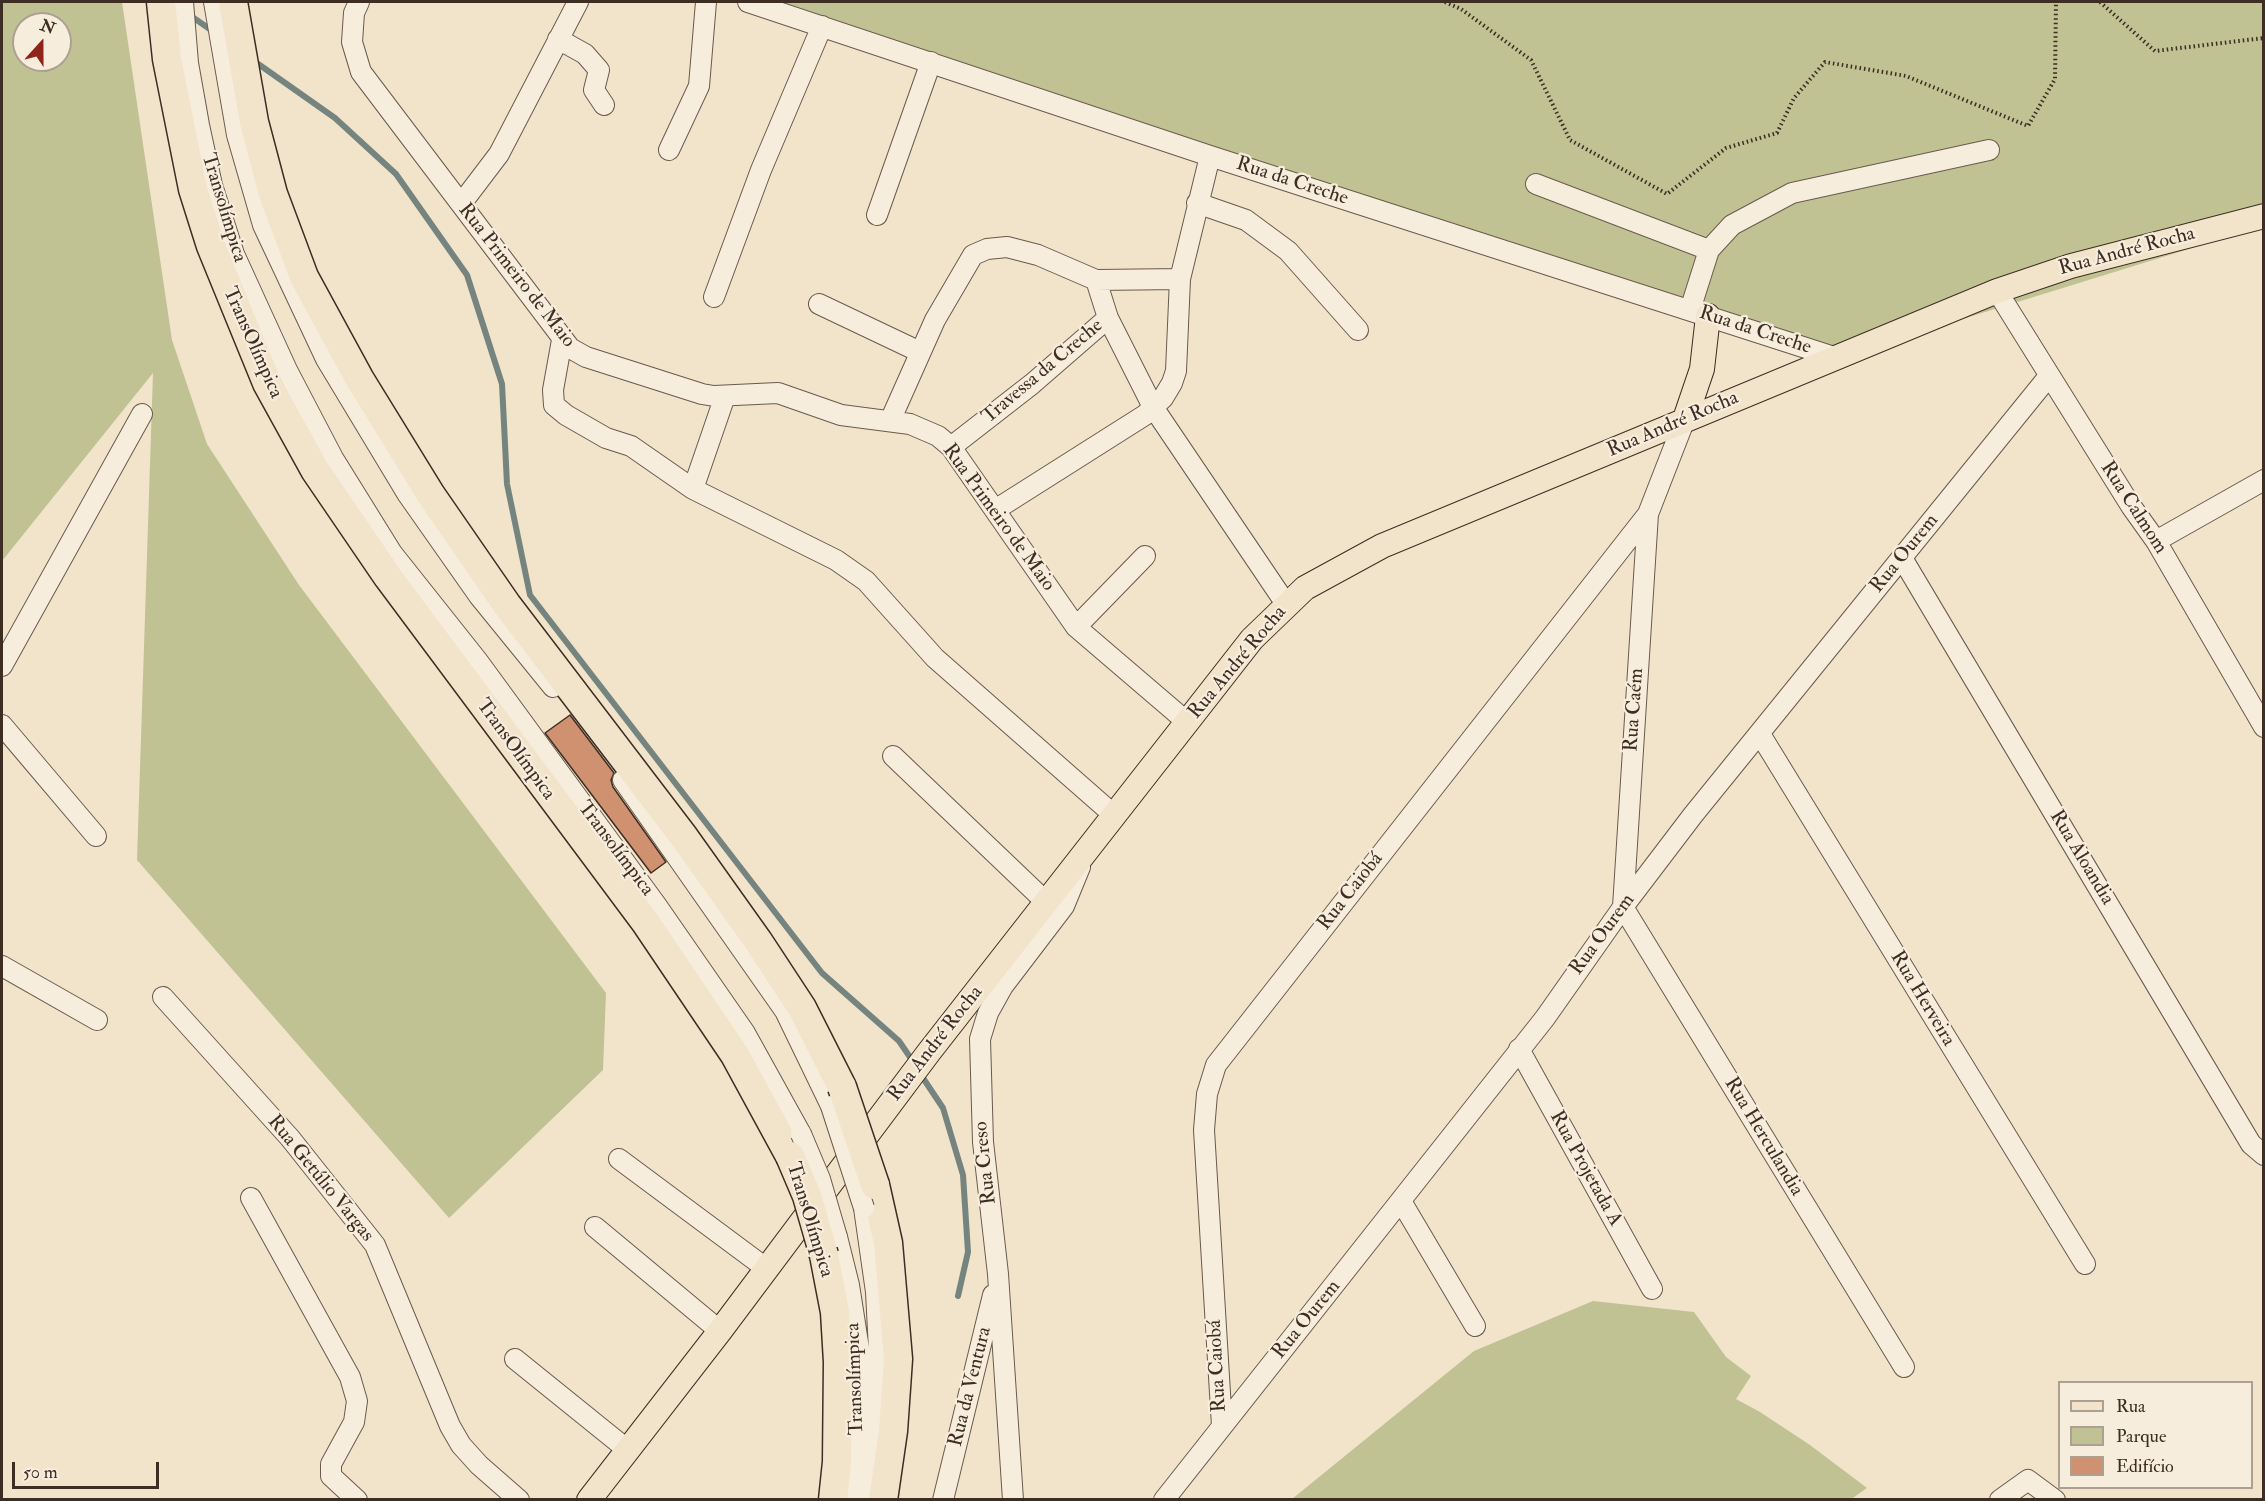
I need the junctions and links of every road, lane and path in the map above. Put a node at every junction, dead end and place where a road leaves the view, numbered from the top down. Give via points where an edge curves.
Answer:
1 (161, 2) edge
2 (183, 2) edge
3 (214, 2) edge
4 (233, 2) edge
5 (578, 2) edge
6 (706, 2) edge
7 (748, 2) edge
8 (1445, 2) edge
9 (2056, 2) edge
10 (2100, 2) edge
11 (356, 7) edge
12 (822, 26) junction
13 (2264, 38) edge
14 (558, 39) junction
15 (931, 62) junction
16 (603, 105) dead end
17 (669, 150) dead end
18 (1989, 150) dead end
19 (1210, 156) junction
20 (1536, 184) dead end
21 (1197, 203) junction
22 (461, 204) junction
23 (877, 215) dead end
24 (2264, 216) edge
25 (1709, 250) junction
26 (1180, 279) junction
27 (1096, 280) junction
28 (1997, 291) junction
29 (714, 297) dead end
30 (819, 304) dead end
31 (1699, 313) junction
32 (1108, 318) junction
33 (1358, 330) dead end
34 (562, 340) junction
35 (920, 352) junction
36 (1837, 358) junction
37 (2049, 376) junction
38 (725, 396) junction
39 (1153, 407) junction
40 (142, 414) dead end
41 (1685, 419) junction
42 (890, 421) junction
43 (951, 447) junction
44 (2264, 480) edge
45 (693, 489) junction
46 (995, 510) junction
47 (1648, 514) junction
48 (2156, 542) junction
49 (1145, 556) dead end
50 (1902, 558) junction
51 (1286, 604) junction
52 (1076, 627) junction
53 (3, 662) edge
54 (1187, 722) junction
55 (2, 725) edge
56 (2264, 727) edge
57 (1760, 734) junction
58 (893, 756) dead end
59 (1115, 816) junction
60 (96, 836) dead end
61 (1085, 855) junction
62 (1047, 903) junction
63 (1623, 907) junction
64 (2, 966) edge
65 (163, 997) dead end
66 (97, 1020) dead end
67 (1519, 1049) junction
68 (837, 1097) junction
69 (796, 1145) junction
70 (2264, 1155) edge
71 (619, 1159) dead end
72 (870, 1196) junction
73 (251, 1198) dead end
74 (1401, 1201) junction
75 (595, 1227) dead end
76 (831, 1246) junction
77 (2085, 1264) dead end
78 (767, 1269) junction
79 (998, 1274) junction
80 (1652, 1289) dead end
81 (1475, 1326) dead end
82 (720, 1331) junction
83 (515, 1359) dead end
84 (1904, 1367) dead end
85 (1221, 1426) junction
86 (629, 1451) junction
87 (357, 1500) edge
88 (519, 1500) edge
89 (589, 1500) edge
90 (833, 1500) edge
91 (852, 1500) edge
92 (867, 1500) edge
93 (883, 1500) edge
94 (944, 1500) edge
95 (1013, 1500) edge
96 (1164, 1500) edge
97 (2000, 1500) edge
98 (2055, 1500) edge

1 - 69 highway, TransOlímpica via 167,59 193,189 210,246 267,383 315,470 388,577 659,942
2 - 69 street, Transolímpica via 199,125 212,185 234,254 333,458 392,553 477,660 745,1033
3 - 68 street, Transolímpica via 237,135 263,225 327,359 408,495 472,586 588,731 685,865 785,1011
4 - 68 highway, TransOlímpica via 254,122 273,194 304,277 359,378 431,495 507,605 758,940 802,1008
5 - 14 street
6 - 17 street via 699,86
7 - 12 street, Rua da Creche
8 - 9 path via 1461,9 1532,60 1570,140 1667,194 1726,148 1777,134 1794,98 1825,62 1906,76 2028,126 2055,79
10 - 13 path via 2155,51
11 - 22 street, Rua Primeiro de Maio via 352,42 362,72
12 - 15 street, Rua da Creche
12 - 29 street via 761,170
14 - 16 street via 585,54 599,70 594,90
14 - 22 street via 499,154
15 - 19 street, Rua da Creche
15 - 23 street
18 - 25 street via 1792,193 1732,225
19 - 21 street
19 - 31 street, Rua da Creche
20 - 25 street
21 - 26 street
21 - 33 street via 1245,220 1280,245
22 - 34 street, Rua Primeiro de Maio
24 - 28 main road, Rua André Rocha via 2071,266
25 - 31 street
26 - 27 street
26 - 39 street via 1176,370
27 - 32 street, Travessa da Creche
27 - 35 street via 1038,255 1007,247 987,249 973,255 964,268
28 - 36 main road, Rua André Rocha
28 - 37 street, Rua Calmom
30 - 35 street
31 - 36 street, Rua da Creche
31 - 41 main road via 1702,369
32 - 39 street
32 - 43 street, Travessa da Creche
34 - 38 street, Rua Primeiro de Maio via 586,357 702,394
34 - 45 street via 552,390 554,405 606,438 631,446
35 - 42 street
36 - 41 main road, Rua André Rocha
37 - 48 street, Rua Calmom
37 - 50 street, Rua Ourem
38 - 42 street, Rua Primeiro de Maio via 778,393 841,415
38 - 45 street
39 - 46 street via 1102,444
39 - 51 street
40 - 53 street
41 - 47 street, Rua Caiobá
41 - 51 main road, Rua André Rocha via 1382,546 1341,566
42 - 43 street, Rua Primeiro de Maio via 923,428
43 - 46 street, Rua Primeiro de Maio
44 - 48 street
45 - 59 street via 836,560 866,581 935,658
46 - 52 street, Rua Primeiro de Maio
47 - 63 street, Rua Caém
47 - 85 street, Rua Caiobá via 1216,1065 1207,1094 1204,1130
48 - 56 street, Rua Calmom
49 - 52 street
50 - 57 street, Rua Ourem
50 - 70 street, Rua Aloandia via 2251,1144
51 - 54 main road, Rua André Rocha via 1252,639
52 - 54 street, Rua Primeiro de Maio
54 - 59 main road, Rua André Rocha
55 - 60 street
57 - 63 street, Rua Ourem
57 - 77 street, Rua Herveira
58 - 62 street
59 - 61 main road, Rua André Rocha
61 - 62 main road, Rua André Rocha
61 - 79 street, Rua Creso via 1064,906 1003,986 988,1012 980,1039 983,1142
62 - 78 main road, Rua André Rocha via 929,1052
63 - 67 street, Rua Ourem
63 - 84 street, Rua Herculandia
64 - 66 street
65 - 88 street, Rua Getúlio Vargas via 290,1138 375,1245 456,1436 479,1465
67 - 74 street, Rua Ourem
67 - 80 street, Rua Projetada A
68 - 72 highway, TransOlímpica, bridge
69 - 76 highway, TransOlímpica, bridge via 807,1196
71 - 78 street
72 - 92 street, Transolímpica via 879,1350
72 - 93 highway, TransOlímpica via 888,1243 898,1359
73 - 87 street via 350,1377 357,1401 354,1422 331,1464 331,1476
74 - 81 street
74 - 85 street, Rua Ourem
75 - 82 street
76 - 90 highway, TransOlímpica via 838,1362
76 - 91 street, Transolímpica via 849,1285 859,1349 858,1456
78 - 82 main road, Rua André Rocha
79 - 94 street, Rua da Ventura
79 - 95 street, Rua Creso
82 - 86 main road, Rua André Rocha
83 - 86 street
85 - 96 street, Rua Ourem
86 - 89 main road, Rua André Rocha
97 - 98 street via 2021,1475

